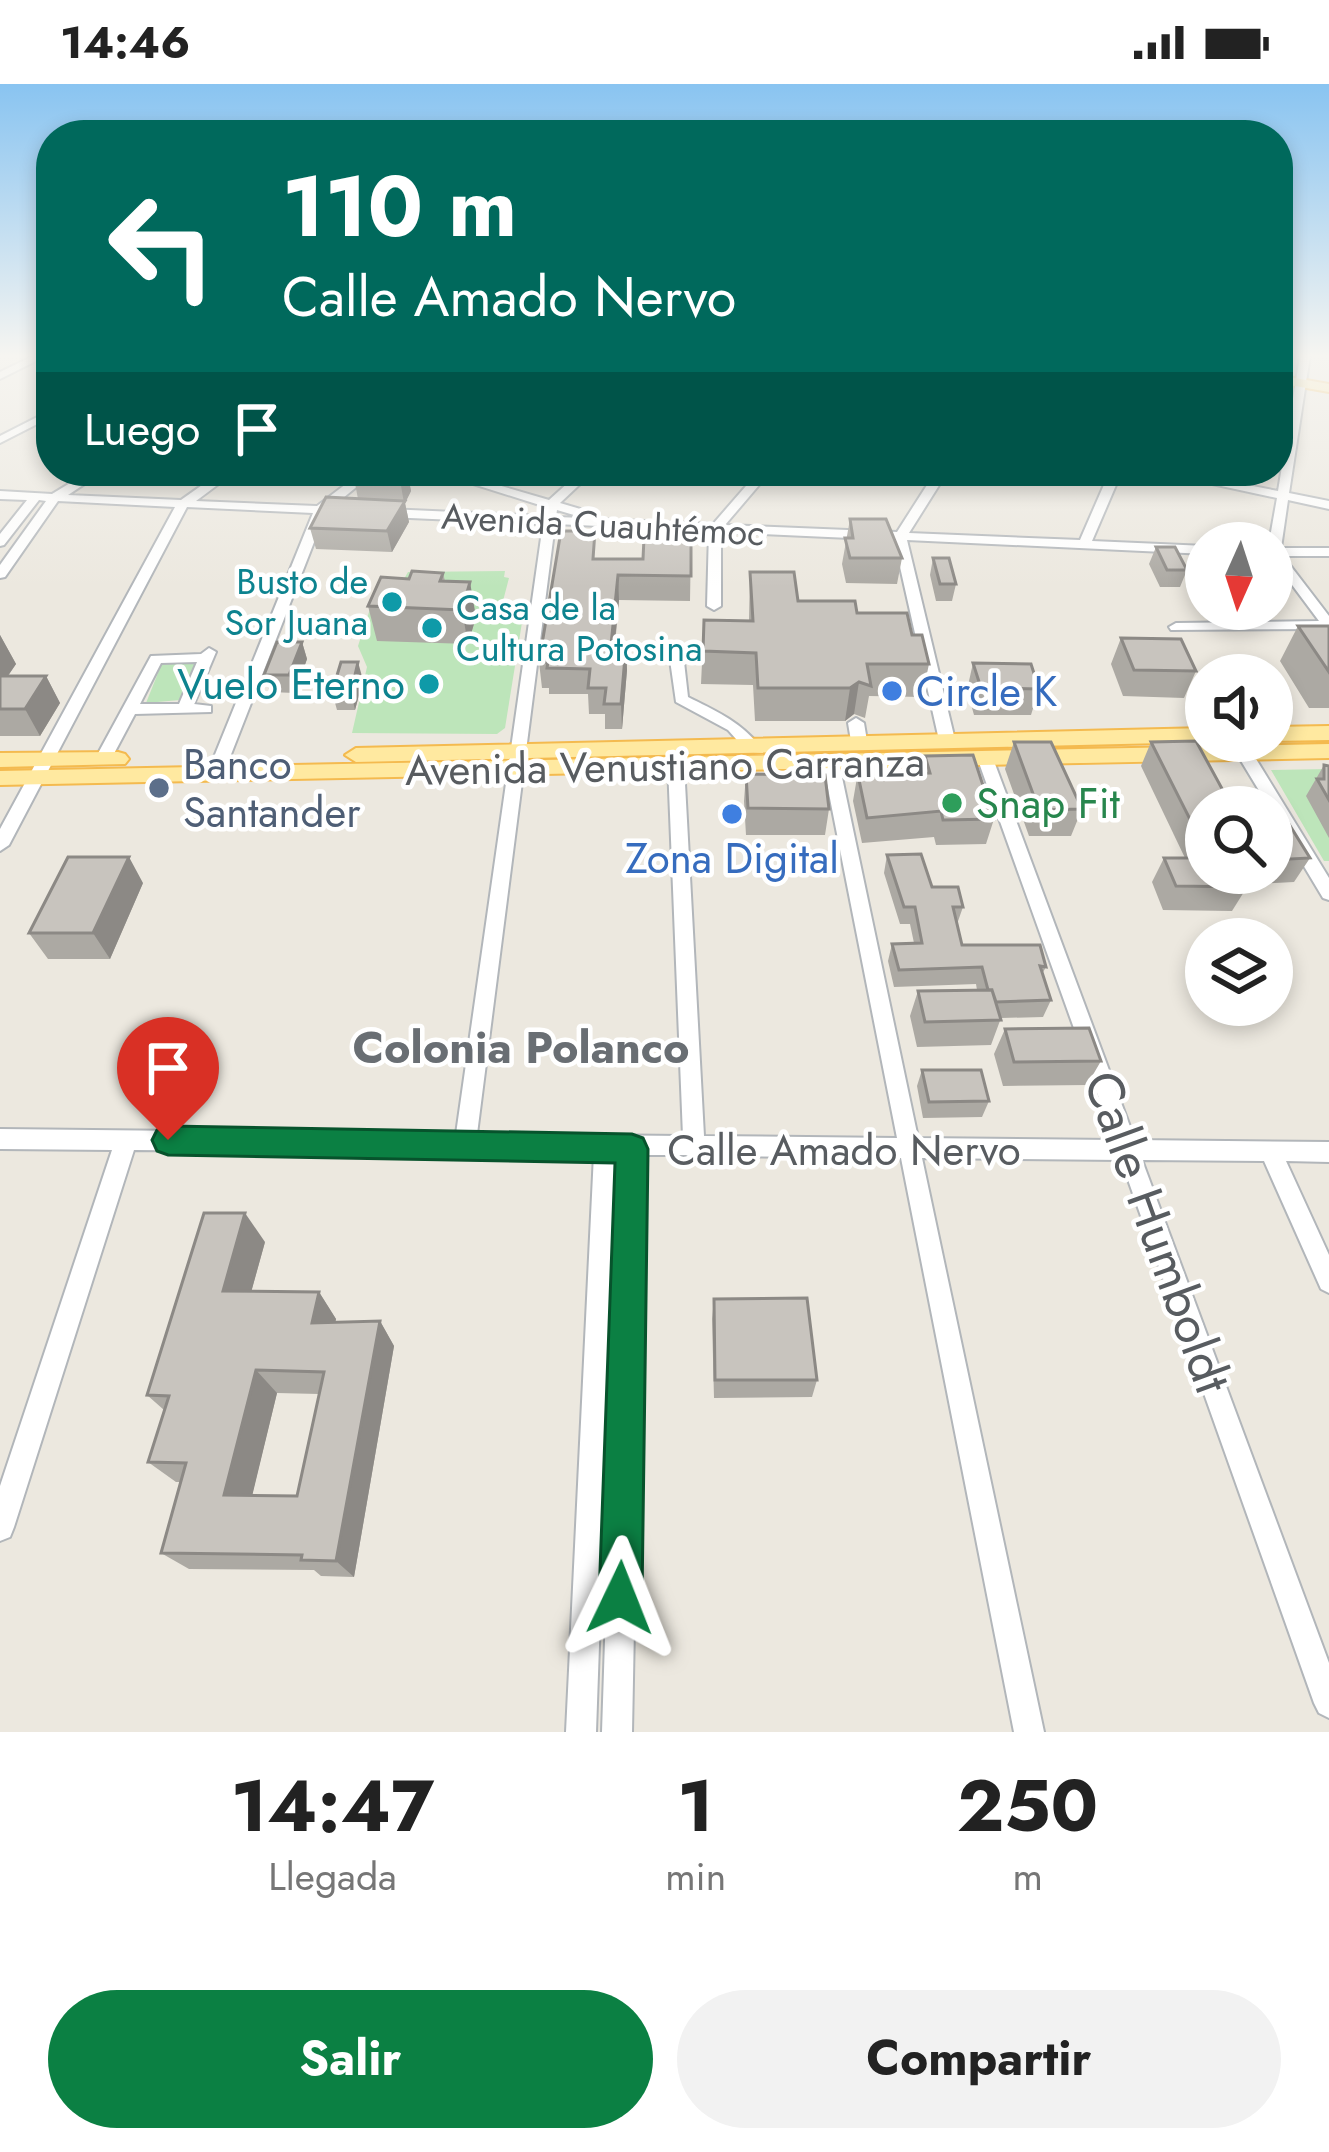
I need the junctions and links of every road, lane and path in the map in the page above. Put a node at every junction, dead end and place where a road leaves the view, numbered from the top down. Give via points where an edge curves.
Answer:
1 (52, 486) edge
2 (74, 486) edge
3 (209, 486) edge
4 (351, 486) edge
5 (479, 486) edge
6 (574, 486) edge
7 (752, 486) edge
8 (932, 486) edge
9 (1110, 486) edge
10 (1235, 486) edge
11 (1287, 486) edge
12 (0, 495) edge
13 (1286, 496) junction
14 (33, 497) junction
15 (54, 498) junction
16 (182, 505) junction
17 (1329, 505) edge
18 (320, 510) junction
19 (551, 512) junction
20 (1280, 522) edge
21 (715, 529) junction
22 (900, 537) junction
23 (0, 542) edge
24 (1084, 545) junction
25 (1185, 549) edge
26 (1293, 552) edge
27 (1329, 552) edge
28 (0, 574) edge
29 (1293, 578) edge
30 (714, 606) dead end
31 (1329, 625) edge
32 (1176, 627) dead end
33 (676, 653) dead end
34 (133, 709) junction
35 (184, 709) junction
36 (206, 709) dead end
37 (1329, 733) edge
38 (1293, 734) edge
39 (1185, 735) edge
40 (947, 740) junction
41 (750, 744) junction
42 (1185, 750) edge
43 (1293, 750) edge
44 (1329, 752) edge
45 (223, 757) junction
46 (104, 759) junction
47 (0, 760) edge
48 (519, 760) junction
49 (986, 760) junction
50 (1250, 762) edge
51 (831, 763) junction
52 (676, 765) junction
53 (39, 768) junction
54 (0, 778) edge
55 (0, 845) edge
56 (1329, 893) edge
57 (0, 1139) edge
58 (126, 1140) junction
59 (466, 1145) junction
60 (912, 1148) junction
61 (618, 1149) junction
62 (694, 1149) junction
63 (1329, 1152) edge
64 (1130, 1153) junction
65 (1271, 1153) junction
66 (1329, 1281) edge
67 (9, 1473) edge
68 (0, 1527) edge
69 (1329, 1703) edge
70 (580, 1732) edge
71 (617, 1732) edge
72 (1029, 1732) edge

1 - 14 street
2 - 15 street
3 - 16 street
4 - 18 street
5 - 19 street
6 - 19 street
7 - 21 street
8 - 22 street
9 - 24 street
10 - 13 street
11 - 13 street
12 - 14 street, Avenida Cuauhtémoc
13 - 17 street
13 - 20 street
14 - 15 street, Avenida Cuauhtémoc
14 - 23 street
15 - 16 street, Avenida Cuauhtémoc
15 - 28 street
16 - 18 street, Avenida Cuauhtémoc
16 - 53 street
18 - 19 street, Avenida Cuauhtémoc
18 - 45 street
19 - 21 street, Avenida Cuauhtémoc
19 - 48 street
21 - 22 street, Avenida Cuauhtémoc
21 - 30 street
22 - 24 street, Avenida Cuauhtémoc
22 - 40 street
24 - 25 street, Avenida Cuauhtémoc
26 - 27 street
29 - 31 street
31 - 32 street
33 - 41 street via 681,700
34 - 35 street
34 - 35 street via 156,659 209,652
34 - 46 street
35 - 36 street
37 - 38 main road
39 - 40 main road, Avenida Venustiano Carranza
40 - 41 main road, Avenida Venustiano Carranza via 858,732
41 - 48 main road, Avenida Venustiano Carranza
42 - 49 main road, Avenida Venustiano Carranza
43 - 44 main road, Avenida Venustiano Carranza
45 - 46 main road, Avenida Venustiano Carranza
45 - 48 main road, Avenida Venustiano Carranza
46 - 53 main road, Avenida Venustiano Carranza
47 - 53 main road, Avenida Venustiano Carranza
48 - 52 main road, Avenida Venustiano Carranza
48 - 53 main road, Avenida Venustiano Carranza
48 - 59 street
49 - 51 main road, Avenida Venustiano Carranza
49 - 64 street, Calle Humboldt
50 - 56 street
51 - 52 main road, Avenida Venustiano Carranza
51 - 60 street
52 - 62 street
53 - 54 main road, Avenida Venustiano Carranza
53 - 55 street
57 - 58 street, Calle Amado Nervo
58 - 59 street, Calle Amado Nervo
58 - 67 street
59 - 61 street, Calle Amado Nervo
60 - 62 street, Calle Amado Nervo
60 - 64 street, Calle Amado Nervo
60 - 72 street
61 - 62 street, Calle Amado Nervo
61 - 70 street
61 - 71 street
63 - 65 street, Calle Amado Nervo
64 - 65 street, Calle Amado Nervo
64 - 69 street, Calle Humboldt
65 - 66 street
67 - 68 street

